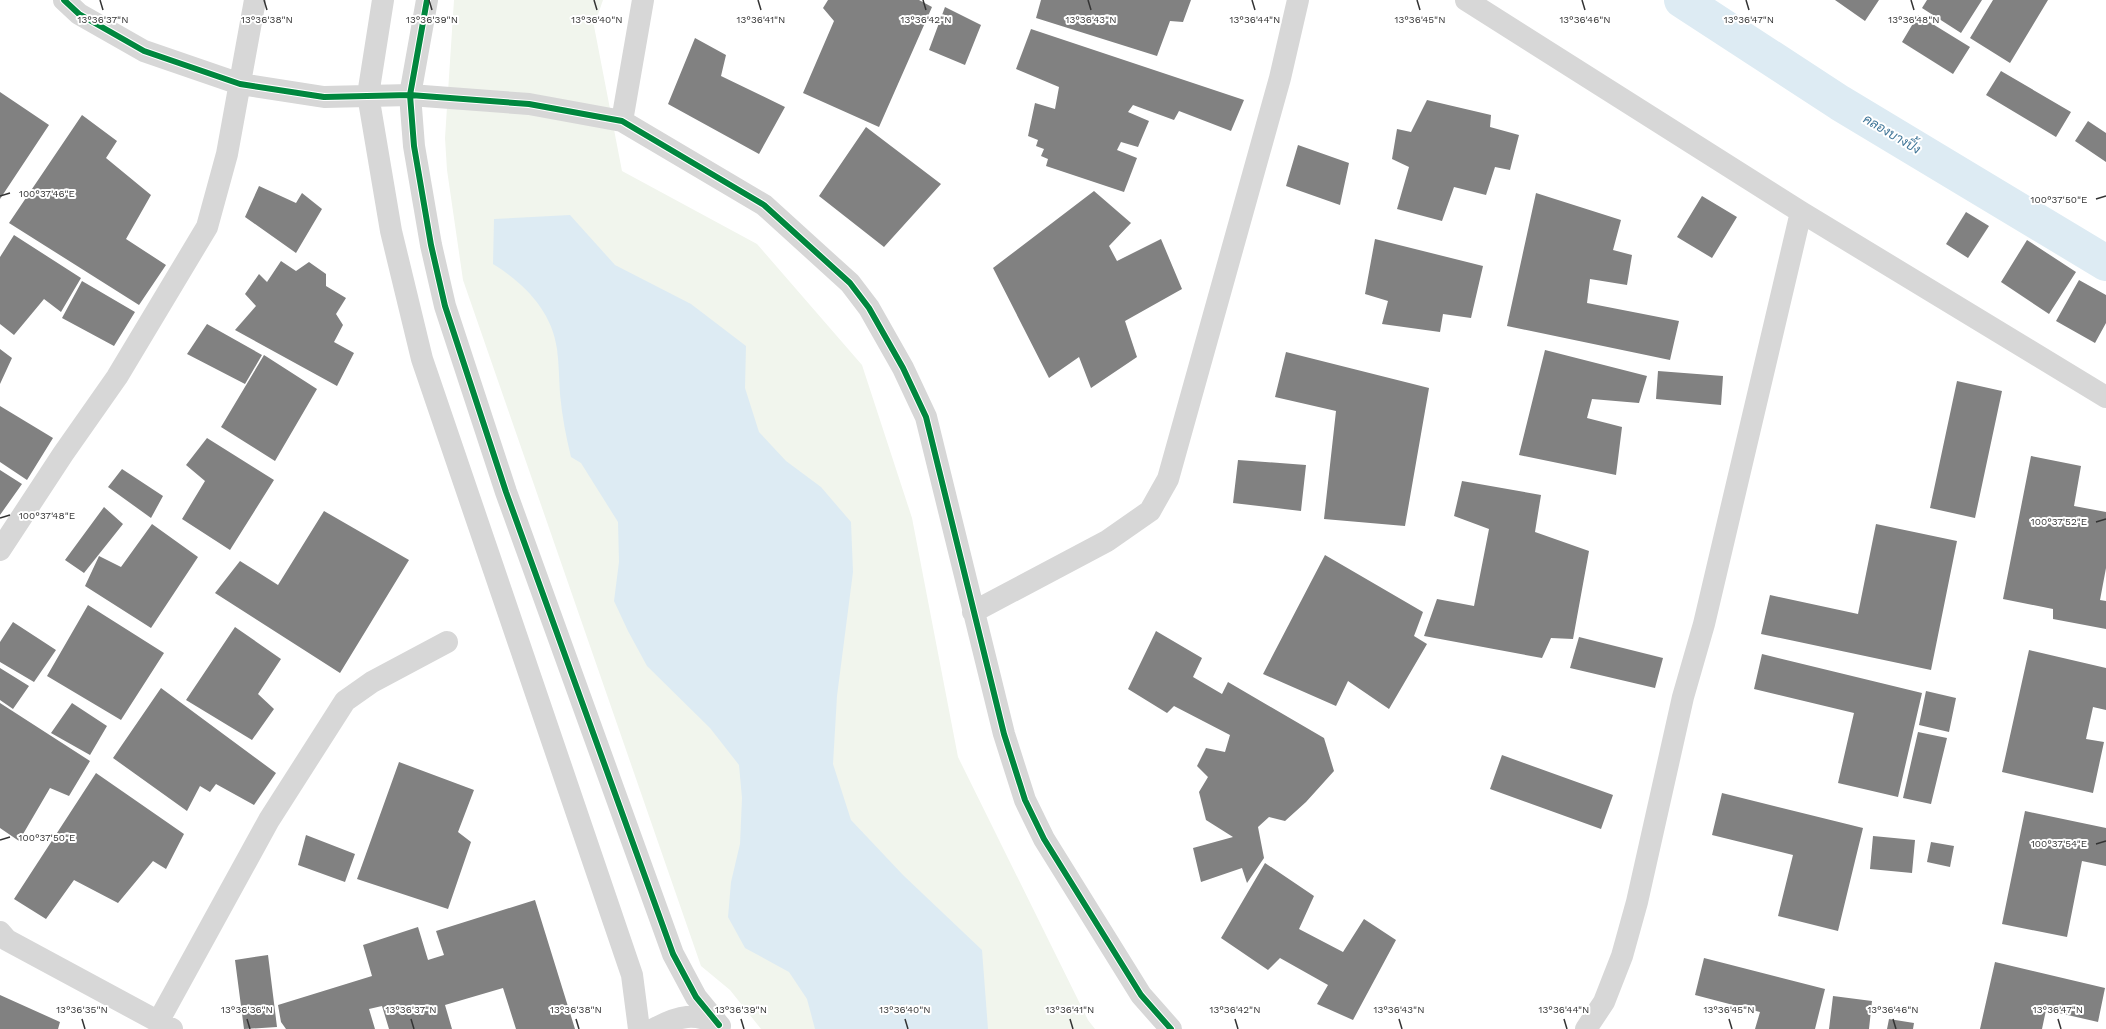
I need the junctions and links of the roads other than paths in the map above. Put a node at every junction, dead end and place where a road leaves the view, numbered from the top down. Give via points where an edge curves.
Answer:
1 (64, 0) edge
2 (255, 0) edge
3 (383, 0) edge
4 (427, 0) edge
5 (642, 0) edge
6 (1298, 0) edge
7 (1466, 0) edge
8 (240, 84) junction
9 (368, 95) junction
10 (410, 95) junction
11 (622, 121) junction
12 (1801, 212) junction
13 (2106, 397) edge
14 (0, 550) edge
15 (973, 612) junction
16 (447, 642) dead end
17 (0, 932) edge
18 (165, 1027) edge
19 (723, 1027) edge
20 (639, 1029) edge
21 (654, 1029) edge
22 (1171, 1029) edge
23 (1586, 1029) edge

1 - 8 street via 79,14 144,51
2 - 8 street
3 - 9 street
4 - 10 street
5 - 11 street
6 - 15 street via 1280,78 1168,479 1150,511 1106,541
7 - 12 street
8 - 9 street via 324,97
8 - 14 street via 227,154 207,227 117,377
9 - 10 street
9 - 20 street via 391,231 422,359 632,975
10 - 11 street via 529,104
10 - 19 street via 414,146 445,306 504,485 673,954 696,997
11 - 15 street via 764,205 850,283 869,308 903,368 926,417
12 - 13 street
12 - 23 street via 1637,902 1622,956 1606,995
15 - 22 street via 1004,734 1024,800 1044,839 1141,995
16 - 18 street via 372,682 345,701 269,820
17 - 18 street via 7,940
19 - 21 street via 710,1020 691,1016 671,1020

